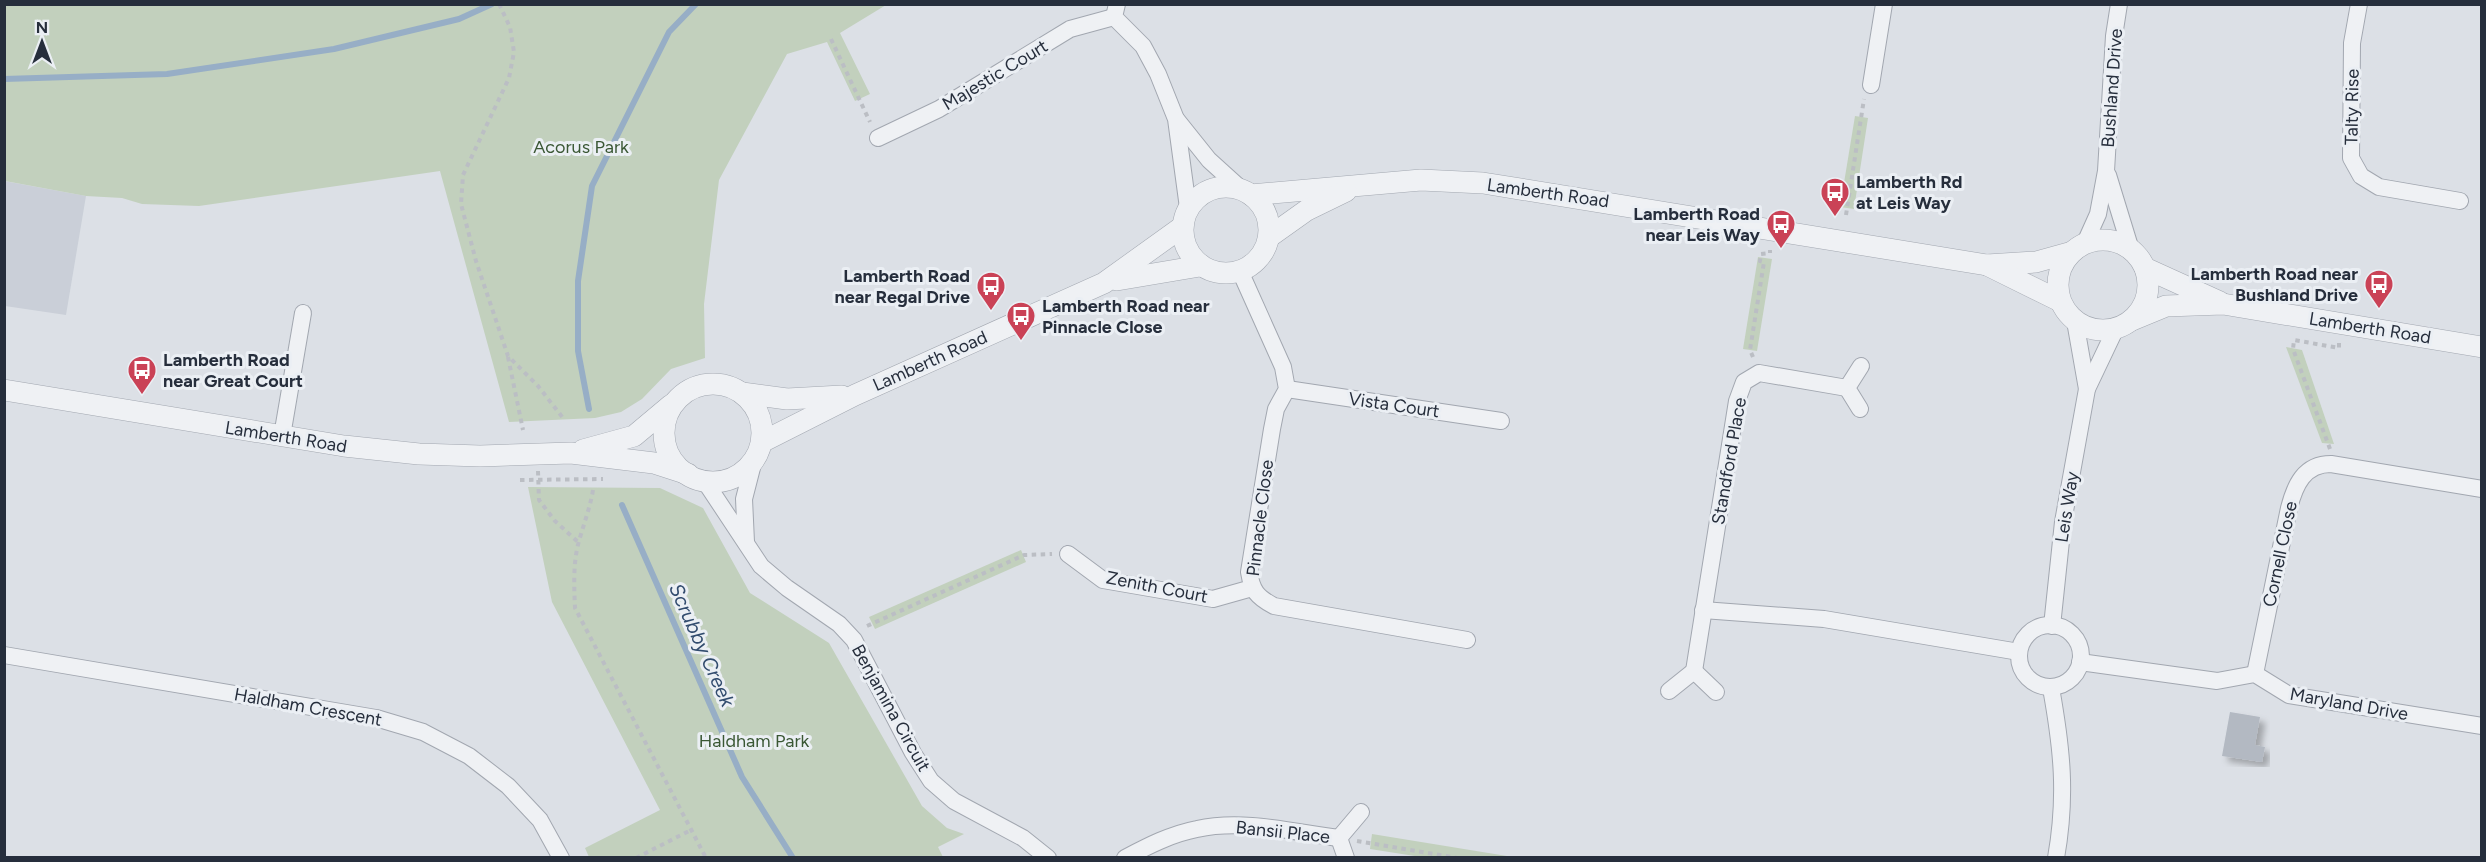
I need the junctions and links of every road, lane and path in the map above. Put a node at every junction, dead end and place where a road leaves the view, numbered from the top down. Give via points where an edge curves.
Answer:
1 (499, 4) edge
2 (1884, 4) edge
3 (2119, 4) edge
4 (2359, 4) edge
5 (1116, 11) edge
6 (831, 39) dead end
7 (1871, 85) joint
8 (1176, 119) junction
9 (878, 138) joint
10 (2106, 171) junction
11 (1357, 185) junction
12 (1246, 192) junction
13 (2460, 201) dead end
14 (1846, 215) dead end
15 (1185, 218) junction
16 (1774, 228) junction
17 (1269, 237) junction
18 (2078, 248) junction
19 (2131, 250) junction
20 (1987, 265) junction
21 (1200, 266) junction
22 (2145, 268) junction
23 (1240, 272) junction
24 (1104, 283) junction
25 (2060, 301) junction
26 (2223, 304) junction
27 (303, 312) dead end
28 (2075, 321) junction
29 (2124, 324) junction
30 (2342, 324) junction
31 (2481, 347) edge
32 (508, 357) junction
33 (1861, 366) dead end
34 (1759, 373) junction
35 (1847, 387) junction
36 (1287, 389) junction
37 (2086, 389) junction
38 (4, 390) edge
39 (742, 393) junction
40 (855, 395) junction
41 (677, 400) junction
42 (1860, 409) dead end
43 (564, 418) dead end
44 (1501, 420) dead end
45 (523, 430) dead end
46 (282, 436) junction
47 (758, 451) junction
48 (571, 453) junction
49 (537, 454) junction
50 (2338, 465) junction
51 (696, 477) junction
52 (614, 478) dead end
53 (520, 480) dead end
54 (538, 480) junction
55 (2481, 489) edge
56 (593, 490) dead end
57 (578, 542) junction
58 (746, 543) junction
59 (1068, 554) joint
60 (1252, 588) junction
61 (1703, 610) junction
62 (2052, 626) junction
63 (870, 632) dead end
64 (1467, 640) dead end
65 (2019, 652) junction
66 (4, 655) edge
67 (2080, 662) junction
68 (1694, 671) junction
69 (2255, 674) junction
70 (2051, 688) junction
71 (1669, 692) dead end
72 (1716, 692) dead end
73 (2481, 726) edge
74 (1360, 812) dead end
75 (691, 830) junction
76 (1339, 838) junction
77 (561, 858) edge
78 (636, 858) edge
79 (706, 858) edge
80 (1048, 858) edge
81 (1125, 858) edge
82 (1346, 858) edge
83 (1457, 858) edge
84 (2056, 858) edge

1 - 32 path via 510,27 514,52 509,78 463,175 461,204
2 - 7 street
3 - 10 street, Bushland Drive
4 - 13 street, Talty Rise via 2352,44 2351,158 2361,176 2379,187
5 - 8 street via 1143,46
5 - 9 street, Majestic Court via 1070,29 939,109
6 - 9 path
7 - 14 path via 1862,103
8 - 12 street via 1209,160
8 - 15 street
10 - 18 street, Bushland Drive via 2098,214
10 - 19 street, Bushland Drive
11 - 12 street, Lamberth Road
11 - 16 street, Lamberth Road via 1421,180 1483,183
11 - 17 street, Lamberth Road via 1307,210
12 - 15 street, Lamberth Road via 1226,187 1211,190 1198,197
12 - 17 street via 1266,213
15 - 21 street via 1184,241
15 - 24 street, Lamberth Road
16 - 20 street, Lamberth Road
16 - 34 path via 1770,253 1761,254 1760,261 1764,262 1750,350
17 - 23 street, Lamberth Road via 1259,258
18 - 19 street, Lamberth Road via 2109,240
18 - 20 street, Lamberth Road via 2036,262
18 - 25 street via 2063,263 2058,275
19 - 22 street, Lamberth Road
20 - 25 street, Lamberth Road
21 - 23 street, Lamberth Road via 1226,274
21 - 24 street, Lamberth Road
22 - 26 street, Lamberth Road
22 - 29 street via 2147,296 2142,309
23 - 36 street via 1282,367
24 - 40 street, Lamberth Road
25 - 28 street, Lamberth Road
26 - 29 street, Lamberth Road via 2166,306
26 - 30 street, Lamberth Road
27 - 46 street
28 - 29 street, Lamberth Road via 2102,330
28 - 37 street, Leis Way
29 - 37 street, Leis Way
30 - 31 street, Lamberth Road
30 - 50 path via 2339,348 2294,340 2293,349 2331,450 2341,452
32 - 43 path
32 - 45 path
33 - 35 street
34 - 35 street
34 - 61 street, Standford Place via 1744,382 1737,401
35 - 42 street
36 - 44 street, Vista Court
36 - 60 street, Pinnacle Close via 1276,409 1272,429 1250,572
37 - 62 street, Leis Way via 2063,522
38 - 46 street, Lamberth Road
39 - 40 street, Lamberth Road via 787,399
39 - 41 street, Lamberth Road via 716,384 701,385
39 - 47 street via 759,415 762,428
40 - 47 street, Lamberth Road
41 - 48 street, Lamberth Road via 634,436
41 - 51 street via 665,425 665,440 677,465
46 - 49 street, Lamberth Road via 419,454
47 - 51 street, Lamberth Road via 744,470 732,478 718,481
47 - 58 street via 744,499
48 - 49 street, Lamberth Road
48 - 51 street, Lamberth Road via 654,463
49 - 54 path
50 - 55 street, Cornell Close
50 - 69 street, Cornell Close via 2310,469 2295,488
51 - 58 street, Benjamina Circuit
52 - 54 path
53 - 54 path
54 - 57 path via 539,500
56 - 57 path
57 - 75 path via 573,577 575,608
58 - 80 street, Benjamina Circuit via 761,566 839,624 854,640 931,781 954,801 1023,838
59 - 60 street, Zenith Court via 1103,580 1214,599
59 - 63 path via 1024,555 866,625
60 - 64 street, Pinnacle Close via 1259,598 1274,606
61 - 65 street via 1824,619
61 - 68 street, Standford Place
62 - 65 street via 2030,632
62 - 67 street via 2065,629 2074,638 2080,649
65 - 70 street via 2026,677
66 - 77 street, Haldham Crescent via 376,718 423,732 469,756 508,786 540,820
67 - 69 street via 2217,681
67 - 70 street via 2070,680
68 - 71 street
68 - 72 street
69 - 73 street, Maryland Drive via 2289,695
70 - 84 street via 2061,742 2064,789
74 - 76 street, Bansii Place
75 - 78 path
75 - 79 path
76 - 81 street, Bansii Place via 1243,825 1199,828 1163,838
76 - 82 street, Bansii Place
76 - 83 path

